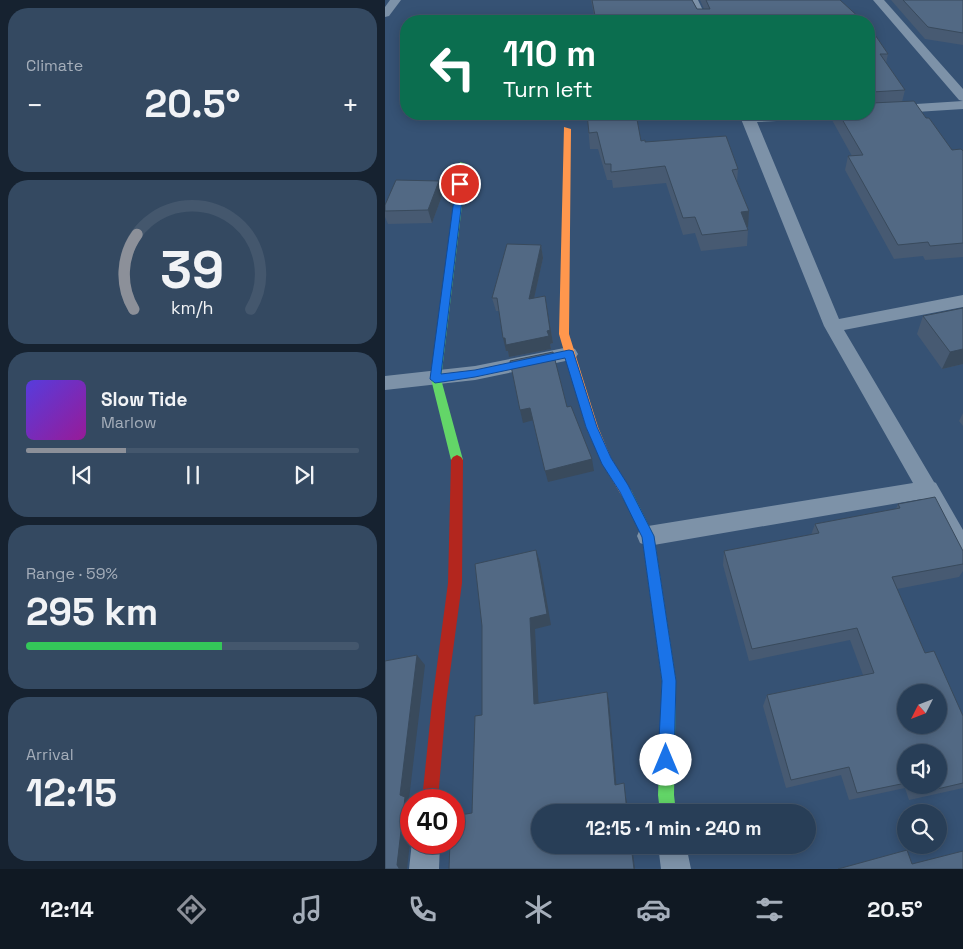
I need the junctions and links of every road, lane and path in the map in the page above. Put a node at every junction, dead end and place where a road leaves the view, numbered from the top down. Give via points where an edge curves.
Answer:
1 (396, 0) edge
2 (693, 0) edge
3 (878, 0) edge
4 (385, 14) edge
5 (700, 15) edge
6 (963, 97) edge
7 (963, 105) edge
8 (875, 111) edge
9 (748, 120) edge
10 (567, 129) dead end
11 (463, 164) dead end
12 (963, 301) edge
13 (833, 326) junction
14 (569, 354) junction
15 (435, 379) junction
16 (385, 383) edge
17 (929, 489) junction
18 (648, 536) junction
19 (963, 551) edge
20 (431, 789) edge
21 (667, 804) edge
22 (425, 854) edge
23 (674, 854) edge
24 (424, 869) edge
25 (676, 869) edge

1 - 4 street
2 - 5 street
3 - 6 street
7 - 8 street
9 - 13 street
10 - 14 street via 565,334
11 - 15 street
12 - 13 street
13 - 17 street
14 - 15 street
14 - 18 street via 592,427
15 - 16 street
15 - 20 street via 459,465 455,583
17 - 18 street
17 - 19 street
18 - 21 street via 669,681
22 - 24 street
23 - 25 street

